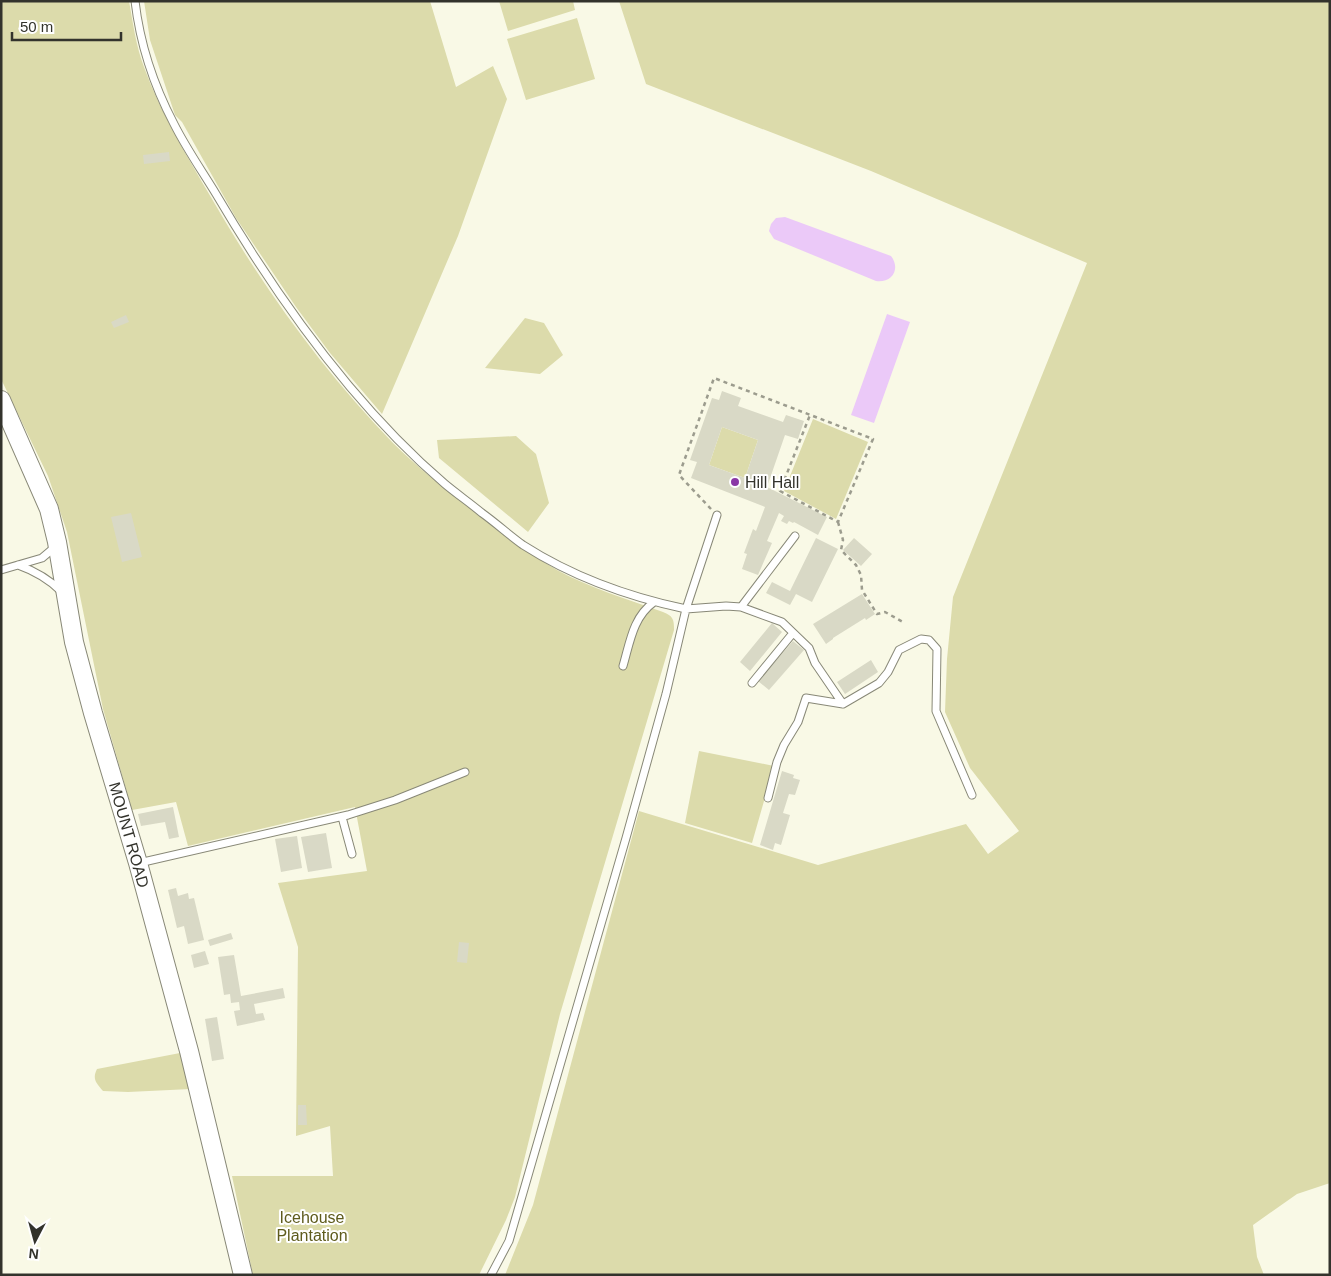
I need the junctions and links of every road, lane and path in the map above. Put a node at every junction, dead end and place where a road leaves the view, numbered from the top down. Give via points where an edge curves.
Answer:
1 (135, 1) edge
2 (1, 400) edge
3 (810, 415) junction
4 (717, 515) joint
5 (838, 522) junction
6 (795, 536) dead end
7 (57, 542) junction
8 (17, 565) junction
9 (1, 570) edge
10 (65, 596) junction
11 (654, 602) junction
12 (741, 607) junction
13 (686, 610) junction
14 (903, 622) dead end
15 (793, 633) junction
16 (623, 666) dead end
17 (752, 683) dead end
18 (843, 704) junction
19 (465, 772) dead end
20 (972, 795) dead end
21 (768, 798) dead end
22 (342, 817) junction
23 (352, 854) dead end
24 (138, 863) junction
25 (243, 1275) edge
26 (491, 1275) edge

1 - 11 lane via 151,72 174,124 238,232 342,377 398,439 445,483 522,544 599,584
2 - 7 street, MOUNT ROAD via 49,509
3 - 4 path via 714,378 679,475
3 - 5 path via 780,492
3 - 5 path via 873,439
4 - 13 lane
5 - 14 path via 843,540 841,550 856,565 861,575 862,590 877,614 885,612
6 - 12 lane
7 - 8 lane via 42,558
7 - 10 street, MOUNT ROAD
8 - 9 lane
8 - 10 lane via 49,580
10 - 24 street, MOUNT ROAD via 93,713
11 - 13 lane
11 - 16 lane via 638,618
12 - 13 lane
12 - 15 lane via 782,622
13 - 26 lane via 626,838 516,1214 508,1241
15 - 17 lane
15 - 18 lane via 809,648 815,663
18 - 20 lane via 879,683 899,650 921,640 929,640 937,649 936,710
18 - 21 lane via 806,698 798,722 777,762
19 - 22 lane
22 - 23 lane
22 - 24 lane
24 - 25 street, MOUNT ROAD via 189,1051

